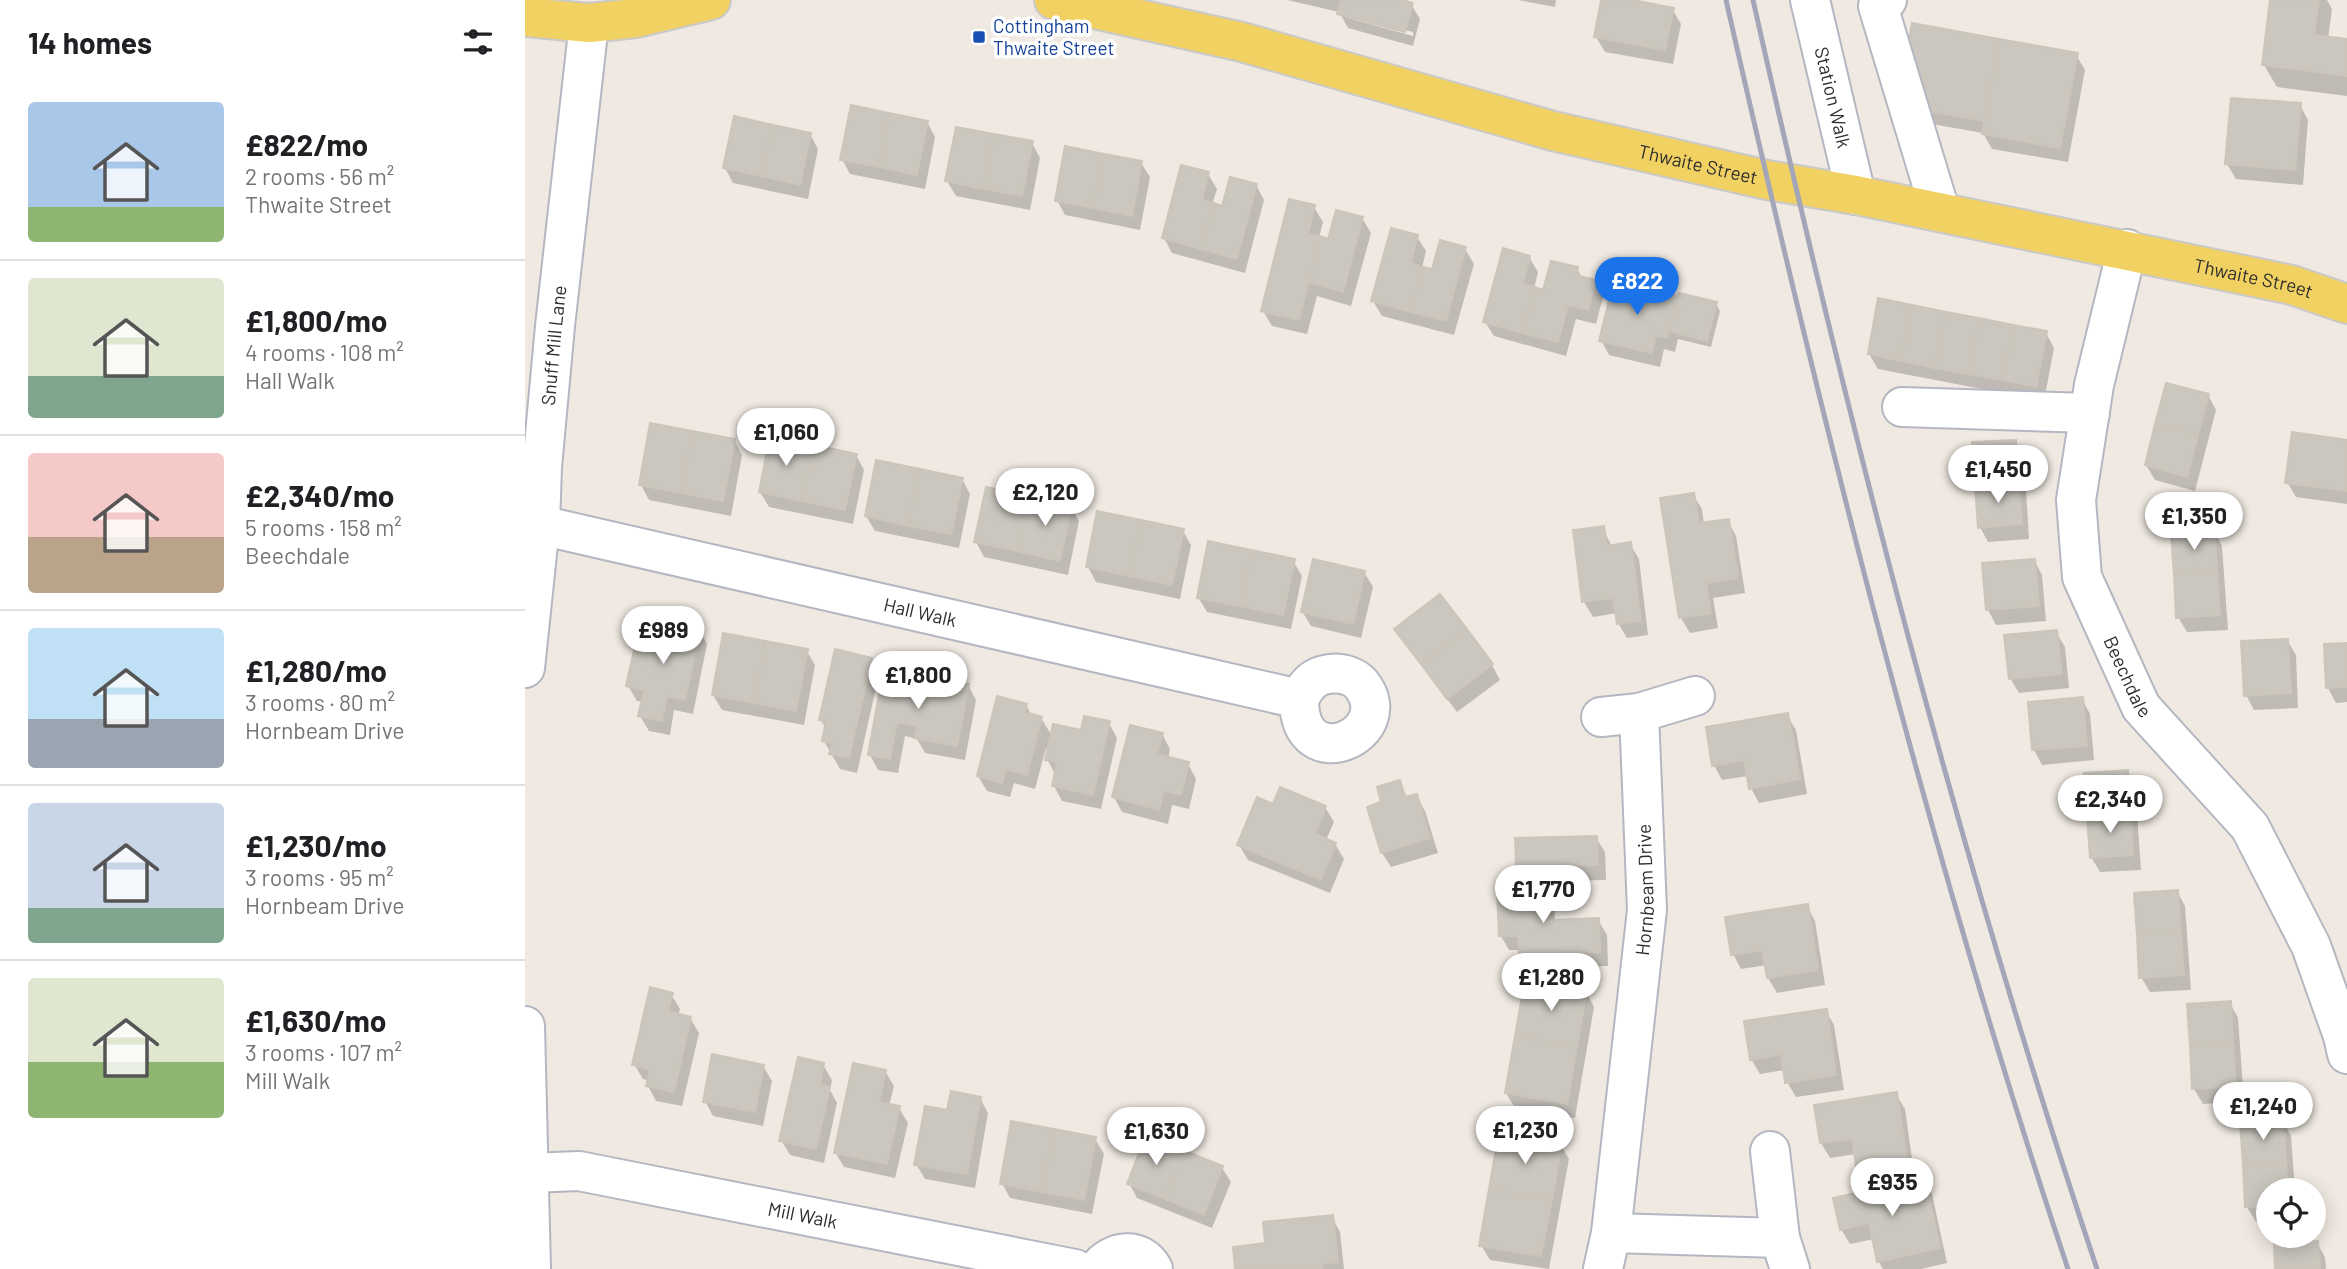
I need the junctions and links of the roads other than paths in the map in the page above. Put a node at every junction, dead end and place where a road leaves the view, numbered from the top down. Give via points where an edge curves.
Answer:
1 (711, 0) edge
2 (1054, 0) edge
3 (1810, 0) edge
4 (1887, 0) edge
5 (525, 18) edge
6 (589, 23) junction
7 (1856, 195) junction
8 (1940, 211) junction
9 (2127, 249) junction
10 (2347, 304) edge
11 (1902, 407) dead end
12 (2089, 413) junction
13 (540, 525) junction
14 (525, 668) edge
15 (1695, 696) dead end
16 (1299, 699) dead end
17 (1639, 713) junction
18 (1601, 717) dead end
19 (525, 1026) edge
20 (2347, 1054) edge
21 (1770, 1151) dead end
22 (529, 1173) junction
23 (1607, 1251) edge
24 (1785, 1254) edge
25 (531, 1269) edge
26 (1075, 1269) edge
27 (1098, 1269) edge
28 (1153, 1269) edge

1 - 6 main road via 636,18
2 - 7 main road, Thwaite Street via 1242,42 1553,131 1767,180
3 - 7 street, Station Walk
4 - 8 street via 1878,6
5 - 6 main road
6 - 13 street, Snuff Mill Lane via 555,326
7 - 8 main road, Thwaite Street
8 - 9 main road, Thwaite Street
9 - 10 main road, Thwaite Street via 2292,285
9 - 12 street, Beechdale
11 - 12 street
12 - 20 street, Beechdale via 2076,500 2082,577 2141,707 2250,827 2311,946
13 - 14 street, Snuff Mill Lane
13 - 16 street, Hall Walk
15 - 17 street
17 - 18 street
17 - 23 street, Hornbeam Drive via 1647,911
19 - 22 street
21 - 24 street, Hornbeam Drive
22 - 25 street
22 - 26 street, Mill Walk via 579,1171
23 - 24 street, Hornbeam Drive
27 - 28 street via 1115,1254 1134,1254

